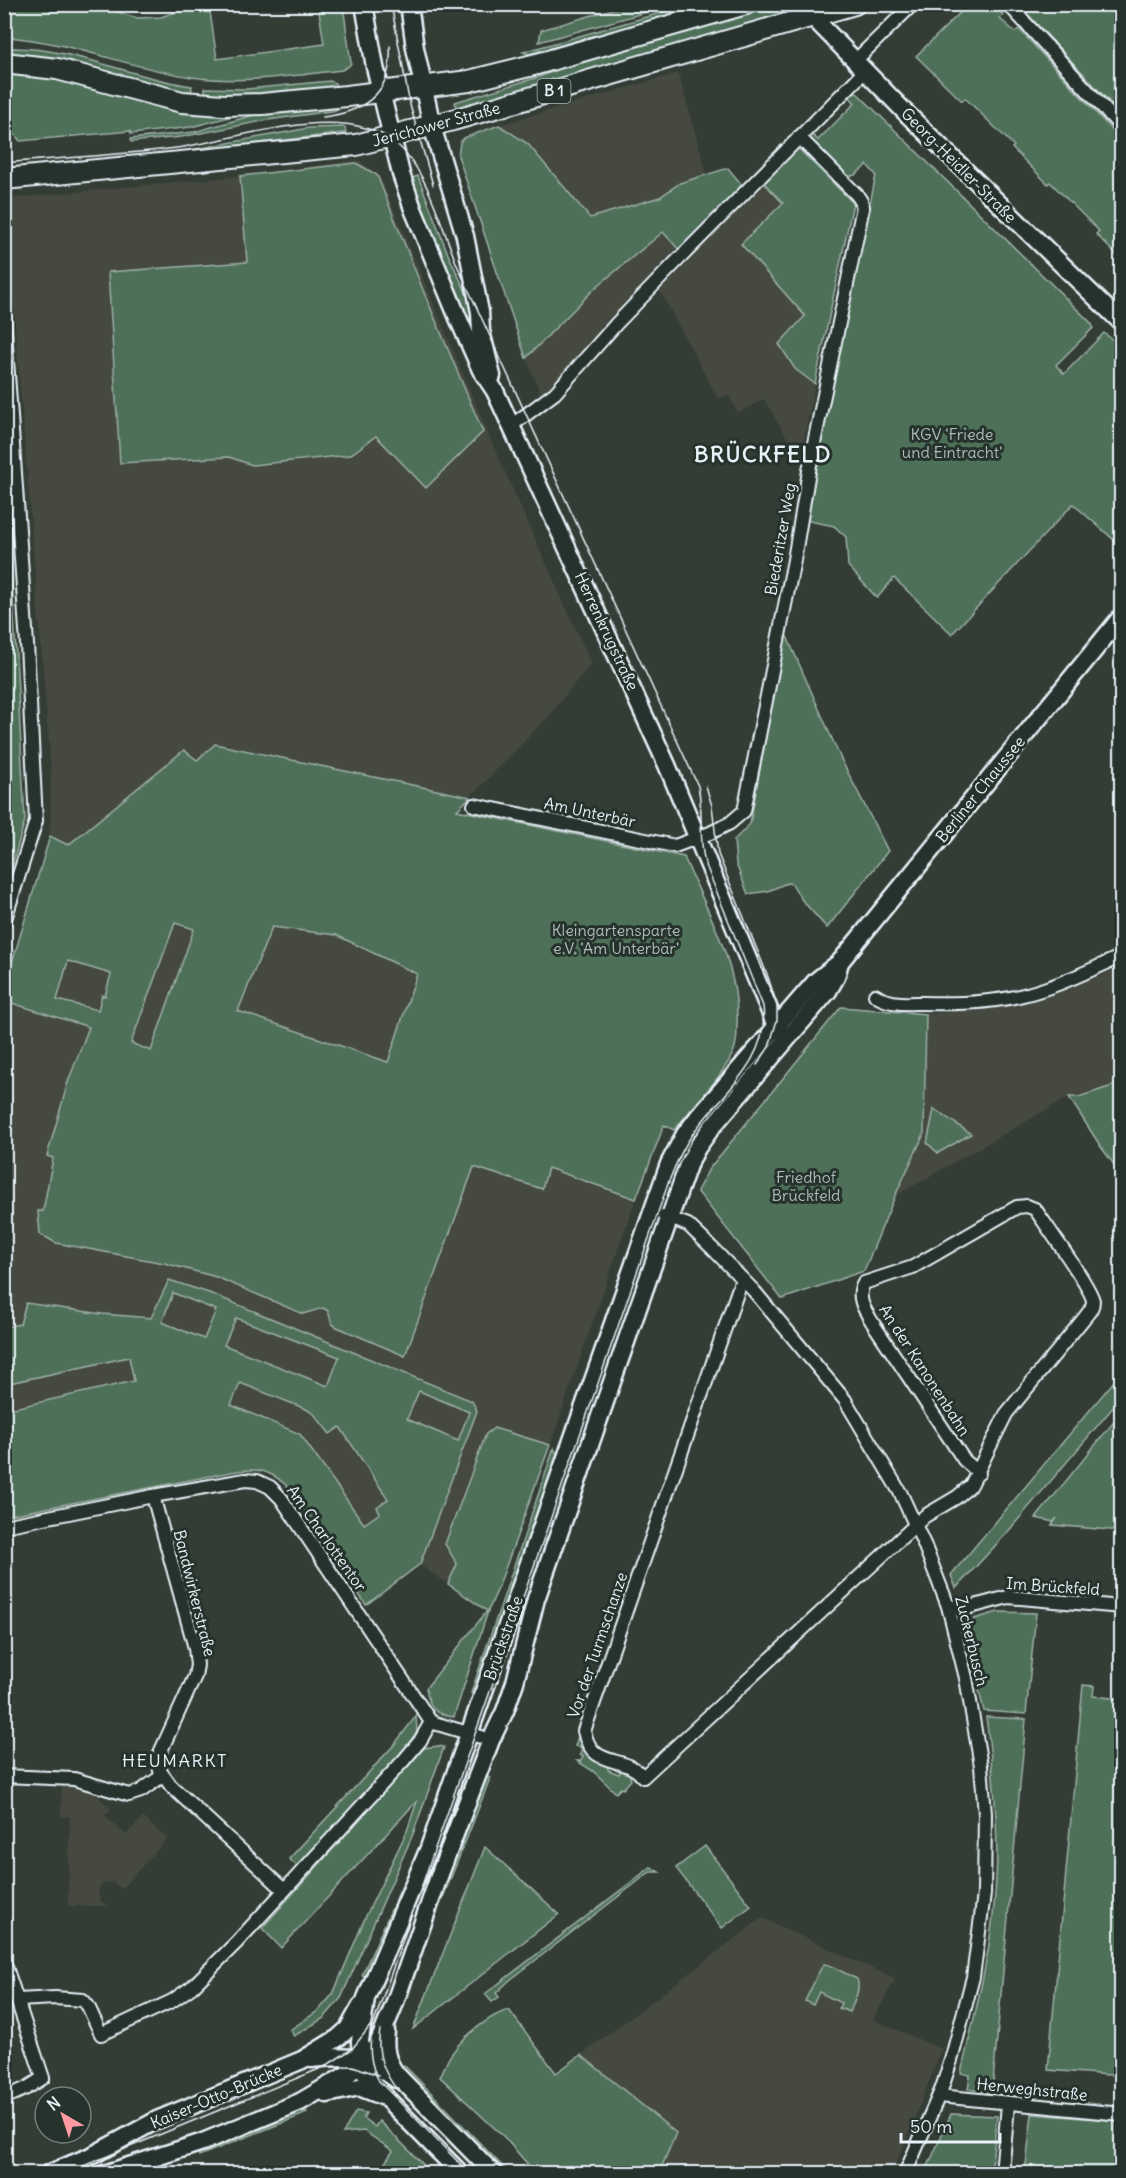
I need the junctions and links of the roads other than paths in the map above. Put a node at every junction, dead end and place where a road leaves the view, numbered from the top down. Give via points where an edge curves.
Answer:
1 (364, 4) edge
2 (409, 4) edge
3 (746, 4) edge
4 (855, 4) edge
5 (913, 4) edge
6 (1008, 4) edge
7 (807, 11) edge
8 (4, 63) edge
9 (860, 66) junction
10 (423, 88) junction
11 (381, 92) junction
12 (432, 126) junction
13 (1122, 128) edge
14 (391, 136) junction
15 (800, 137) junction
16 (4, 179) edge
17 (1118, 315) edge
18 (4, 317) edge
19 (495, 391) junction
20 (512, 426) junction
21 (1122, 616) edge
22 (474, 804) dead end
23 (698, 838) junction
24 (4, 922) edge
25 (1122, 956) edge
26 (875, 995) dead end
27 (781, 1032) junction
28 (652, 1211) junction
29 (670, 1217) junction
30 (742, 1279) junction
31 (979, 1473) junction
32 (153, 1496) junction
33 (4, 1526) edge
34 (915, 1526) junction
35 (948, 1606) junction
36 (1122, 1607) edge
37 (431, 1722) junction
38 (470, 1733) junction
39 (491, 1740) junction
40 (4, 1776) edge
41 (162, 1776) junction
42 (285, 1890) junction
43 (4, 1961) edge
44 (366, 1998) junction
45 (18, 2000) junction
46 (386, 2027) junction
47 (302, 2060) junction
48 (363, 2063) junction
49 (406, 2086) junction
50 (939, 2096) junction
51 (5, 2098) edge
52 (300, 2102) junction
53 (391, 2103) junction
54 (1008, 2104) junction
55 (1122, 2114) edge
56 (48, 2174) edge
57 (104, 2174) edge
58 (460, 2174) edge
59 (494, 2174) edge
60 (905, 2174) edge
61 (1002, 2174) edge

1 - 11 main road, Herrenkrugstraße
2 - 10 main road, Herrenkrugstraße
3 - 10 main road, Jerichower Straße / B 1 via 491,76
4 - 7 main road, Jerichower Straße / B 1
5 - 9 street
6 - 13 street
7 - 9 main road, Georg-Heidler-Straße
7 - 12 main road, Jerichower Straße / B 1
8 - 11 main road, Jerichower Straße / B 1 via 57,69 162,98 202,104 262,104
9 - 15 street
9 - 17 main road, Georg-Heidler-Straße
10 - 11 main road, Jerichower Straße / B 1
10 - 12 main road, Herrenkrugstraße
11 - 14 main road, Herrenkrugstraße
12 - 14 main road, Jerichower Straße / B 1
12 - 19 main road, Herrenkrugstraße via 465,236
14 - 16 main road, Jerichower Straße / B 1 via 346,146
14 - 19 main road, Herrenkrugstraße via 413,209 448,295
15 - 20 street via 617,323 555,393
15 - 23 street, Biederitzer Weg via 857,195 863,207 815,434 746,805 730,823
18 - 24 street via 36,821
19 - 20 main road, Herrenkrugstraße
20 - 23 main road, Herrenkrugstraße
21 - 27 main road, Berliner Chaussee via 840,963 816,981
22 - 23 street, Am Unterbär via 675,846
23 - 27 main road, Herrenkrugstraße
25 - 26 street via 1054,986 1010,998 898,1003
27 - 28 main road, Berliner Chaussee via 685,1134
27 - 29 main road, Berliner Chaussee via 700,1142
28 - 29 street, Zuckerbusch
28 - 38 main road, Brückstraße
29 - 30 street, Zuckerbusch via 691,1228
29 - 39 main road, Brückstraße via 536,1599 508,1701
30 - 34 street, Zuckerbusch via 845,1400 885,1465
30 - 34 street, Vor der Turmschanze via 584,1731 586,1742 597,1756 637,1769 643,1777
31 - 31 street, An der Kanonenbahn via 1006,1414 1092,1305 1082,1279 1035,1209 1027,1206 1017,1207 913,1268 864,1283 859,1292 874,1325 964,1460
31 - 34 street, An der Kanonenbahn via 967,1489
32 - 33 street, Am Charlottentor
32 - 37 street, Am Charlottentor via 249,1480 270,1487
32 - 41 street, Bandwirkerstraße via 197,1665 159,1755
34 - 35 street, Zuckerbusch
35 - 36 street, Im Brückfeld via 963,1609 1008,1597
35 - 50 street, Zuckerbusch via 966,1678 981,1766 985,1853 973,1977
37 - 38 street
37 - 42 street via 404,1760
38 - 39 street
38 - 44 main road, Brückstraße via 425,1857
39 - 46 main road, Brückstraße
40 - 41 street via 74,1779 129,1795
41 - 42 street
42 - 45 street via 192,1987 172,2001 101,2034 83,2000
43 - 45 street
44 - 47 main road, Kaiser-Otto-Brücke via 348,2029
44 - 48 main road, Brückstraße via 360,2041
45 - 51 street via 43,2078
46 - 48 main road, Brückstraße
46 - 49 main road via 384,2044 389,2064
47 - 48 main road via 343,2056
47 - 56 main road, Kaiser-Otto-Brücke via 157,2120
48 - 49 main road
48 - 52 main road, Kaiser-Otto-Brücke
48 - 53 main road via 369,2079
49 - 59 main road
50 - 54 street, Herweghstraße
50 - 60 street, Zuckerbusch
52 - 53 main road via 358,2087
52 - 57 main road, Kaiser-Otto-Brücke via 202,2142
53 - 58 main road
54 - 55 street, Herweghstraße
54 - 61 street

